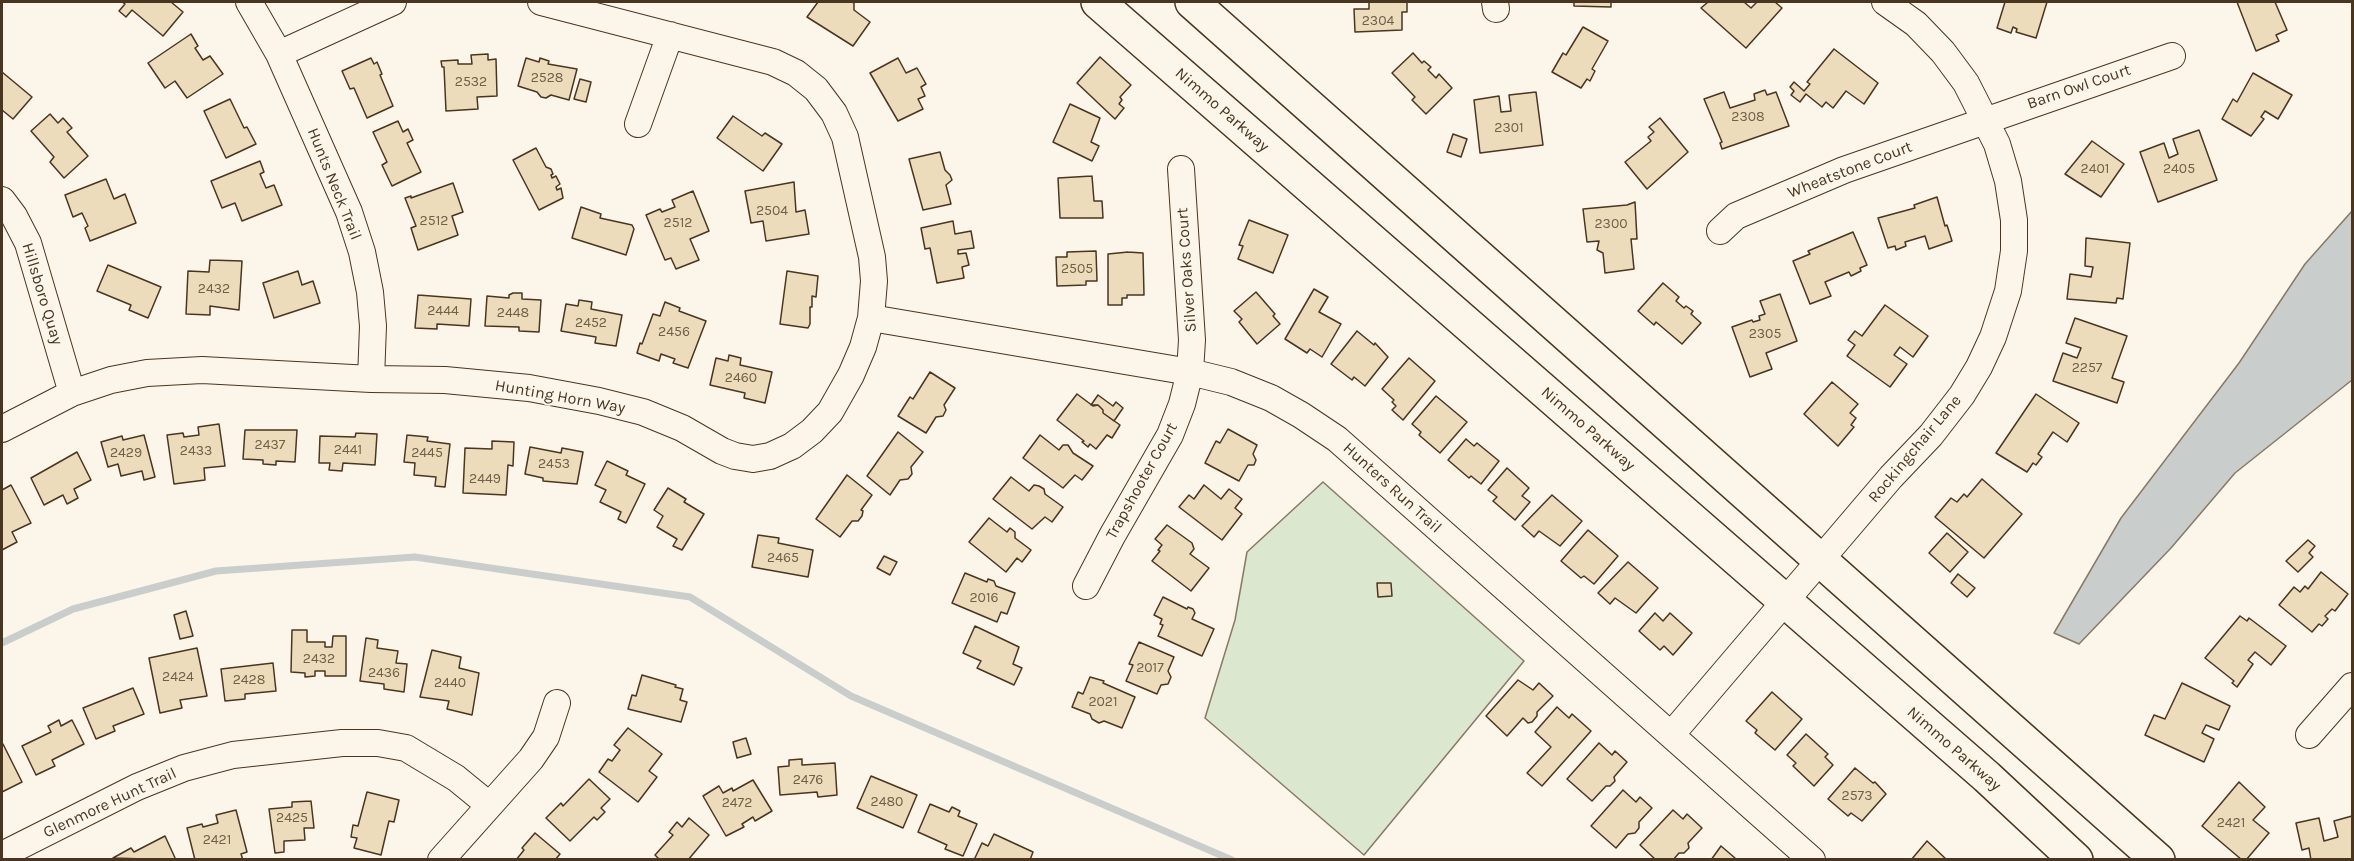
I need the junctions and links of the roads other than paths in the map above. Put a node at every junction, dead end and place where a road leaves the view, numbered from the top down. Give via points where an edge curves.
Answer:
1 (249, 2) edge
2 (393, 2) edge
3 (542, 2) edge
4 (1098, 2) edge
5 (1192, 2) edge
6 (1885, 2) edge
7 (670, 35) junction
8 (279, 54) junction
9 (2172, 56) dead end
10 (1986, 119) junction
11 (638, 124) dead end
12 (1181, 169) dead end
13 (2, 200) edge
14 (1720, 231) dead end
15 (871, 318) junction
16 (1190, 372) junction
17 (371, 379) junction
18 (72, 393) junction
19 (2, 429) edge
20 (1821, 561) junction
21 (1086, 586) dead end
22 (1786, 602) junction
23 (2352, 686) edge
24 (557, 702) dead end
25 (1671, 735) junction
26 (2309, 735) dead end
27 (489, 805) junction
28 (2, 855) edge
29 (441, 860) edge
30 (1812, 860) edge
31 (2076, 860) edge
32 (2158, 860) edge

1 - 8 street, Hunts Neck Trail
2 - 8 street
3 - 7 street, Hunting Horn Way
4 - 22 highway, Nimmo Parkway
5 - 20 highway
6 - 10 street, Rockingchair Lane via 1916,24 1942,52 1966,82
7 - 11 street
7 - 15 street, Hunting Horn Way via 773,62 816,89 834,113 845,137 872,257
8 - 17 street, Hunts Neck Trail via 349,212 362,252 373,326
9 - 10 street, Barn Owl Court
10 - 14 street, Wheatstone Court via 1844,170 1736,216
10 - 20 street, Rockingchair Lane via 2008,182 2014,220 2008,291 1994,337 1974,376 1944,419
12 - 16 street, Silver Oaks Court via 1192,339
13 - 18 street, Hillsboro Quay via 28,243
15 - 16 street, Hunters Run Trail
15 - 17 street, Hunting Horn Way via 851,375 830,412 792,446 753,459 722,451 682,428 642,412 599,401 529,388 445,380
16 - 21 street, Trapshooter Court via 1170,435
16 - 25 street, Hunters Run Trail via 1231,382 1271,398 1337,439
17 - 18 street, Hunting Horn Way via 202,370 147,373
18 - 19 street, Hunting Horn Way
20 - 22 street, Rockingchair Lane
20 - 32 highway
22 - 25 street, Rockingchair Lane
22 - 31 highway, Nimmo Parkway
23 - 26 street
24 - 27 street via 546,737
25 - 30 street, Hunters Run Trail
27 - 28 street, Glenmore Hunt Trail via 456,778 406,748 342,743 233,755 184,768 137,787
27 - 29 street

